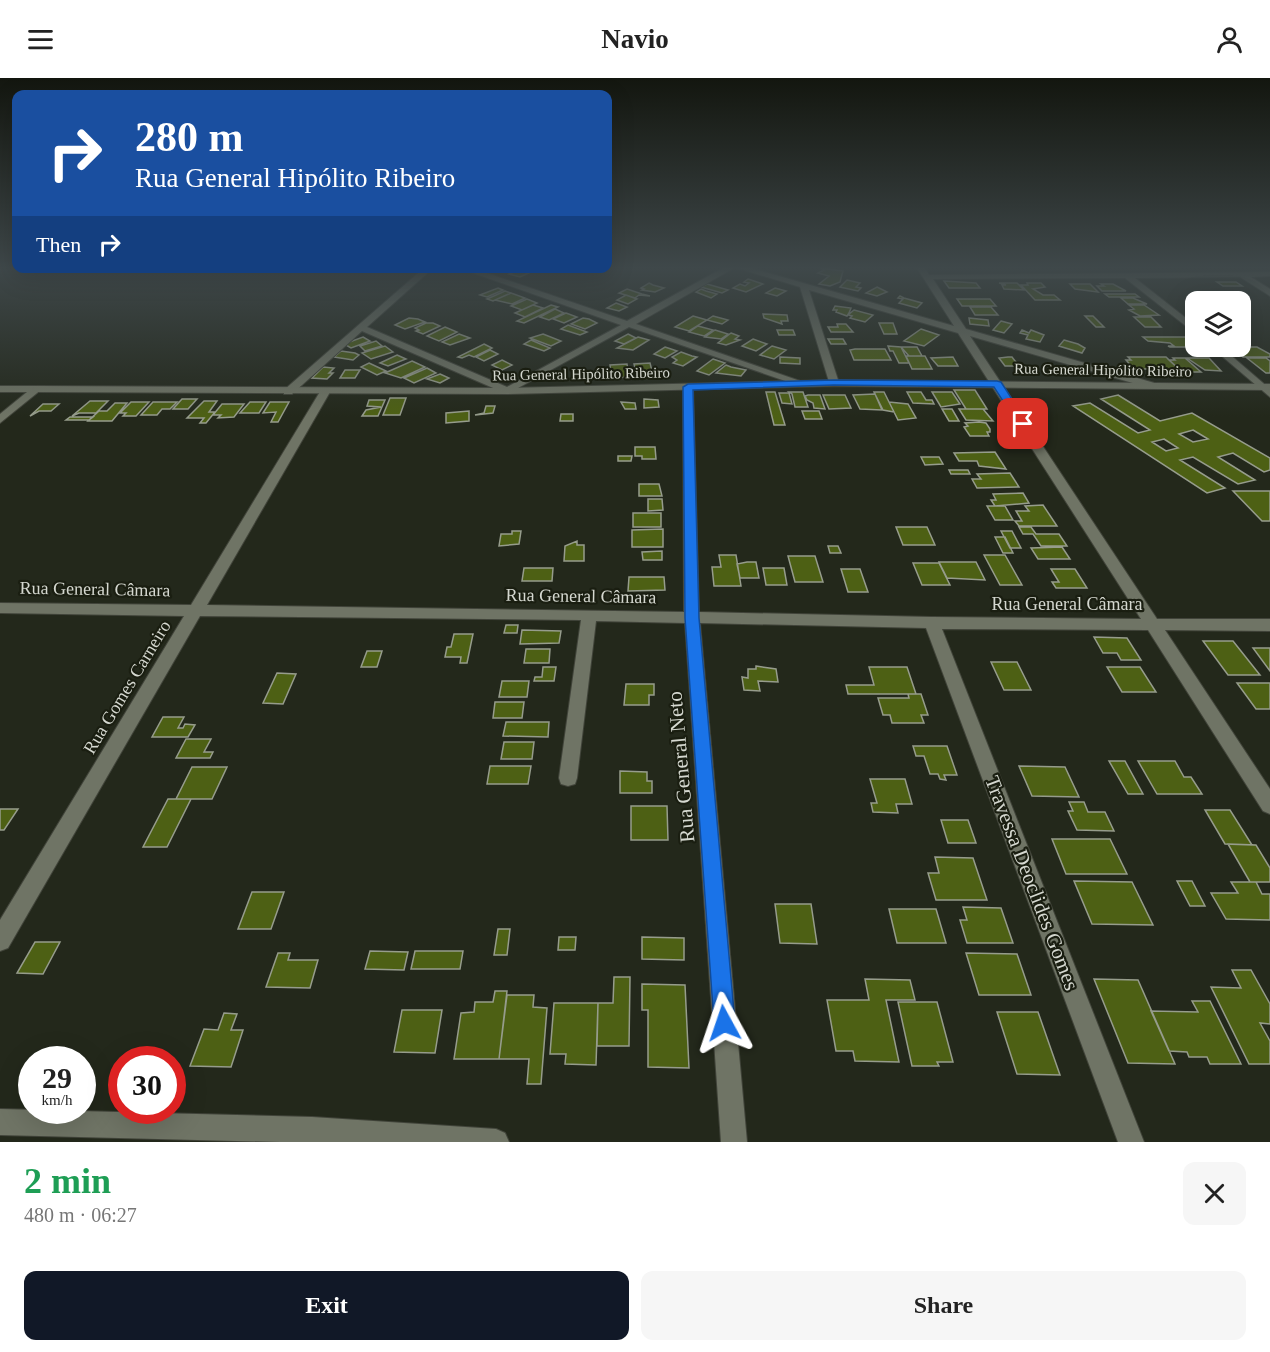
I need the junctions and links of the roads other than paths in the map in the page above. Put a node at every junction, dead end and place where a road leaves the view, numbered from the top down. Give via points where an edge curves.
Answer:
1 (371, 318) edge
2 (611, 318) edge
3 (641, 318) edge
4 (814, 318) edge
5 (917, 318) edge
6 (955, 318) edge
7 (630, 324) junction
8 (360, 327) junction
9 (963, 330) junction
10 (1228, 357) edge
11 (801, 383) junction
12 (834, 383) junction
13 (997, 384) junction
14 (1154, 386) junction
15 (688, 387) junction
16 (1265, 387) edge
17 (0, 389) edge
18 (37, 389) junction
19 (507, 391) junction
20 (288, 392) junction
21 (325, 392) junction
22 (1270, 394) edge
23 (0, 420) edge
24 (0, 608) edge
25 (195, 610) junction
26 (589, 615) junction
27 (692, 618) junction
28 (932, 623) junction
29 (1150, 624) junction
30 (1270, 625) edge
31 (568, 778) dead end
32 (1270, 805) edge
33 (0, 940) edge
34 (0, 1122) edge
35 (311, 1136) edge
36 (496, 1142) edge
37 (734, 1142) edge
38 (1131, 1142) edge

1 - 8 street
2 - 7 street
3 - 7 street
4 - 12 street
5 - 9 street
6 - 9 street
7 - 11 street
7 - 19 street
8 - 19 street
8 - 20 street
9 - 13 street
9 - 14 street
10 - 16 street
11 - 12 street, Rua General Hipólito Ribeiro
11 - 15 street, Rua General Hipólito Ribeiro
12 - 13 street, Rua General Hipólito Ribeiro
13 - 14 street, Rua General Hipólito Ribeiro
13 - 29 street
14 - 16 street, Rua General Hipólito Ribeiro
15 - 19 street, Rua General Hipólito Ribeiro
15 - 27 street, Rua General Neto
16 - 22 street
17 - 18 street, Rua General Hipólito Ribeiro
18 - 20 street, Rua General Hipólito Ribeiro
18 - 23 street
19 - 21 street, Rua General Hipólito Ribeiro
20 - 21 street, Rua General Hipólito Ribeiro
21 - 25 street, Rua Gomes Carneiro
24 - 25 street, Rua General Câmara
25 - 26 street, Rua General Câmara
25 - 33 street, Rua Gomes Carneiro
26 - 27 street, Rua General Câmara
26 - 31 street
27 - 28 street, Rua General Câmara
27 - 37 street, Rua General Neto
28 - 29 street, Rua General Câmara
28 - 38 street, Travessa Deoclides Gomes
29 - 30 street, Rua General Câmara
29 - 32 street
34 - 35 street
35 - 36 street

